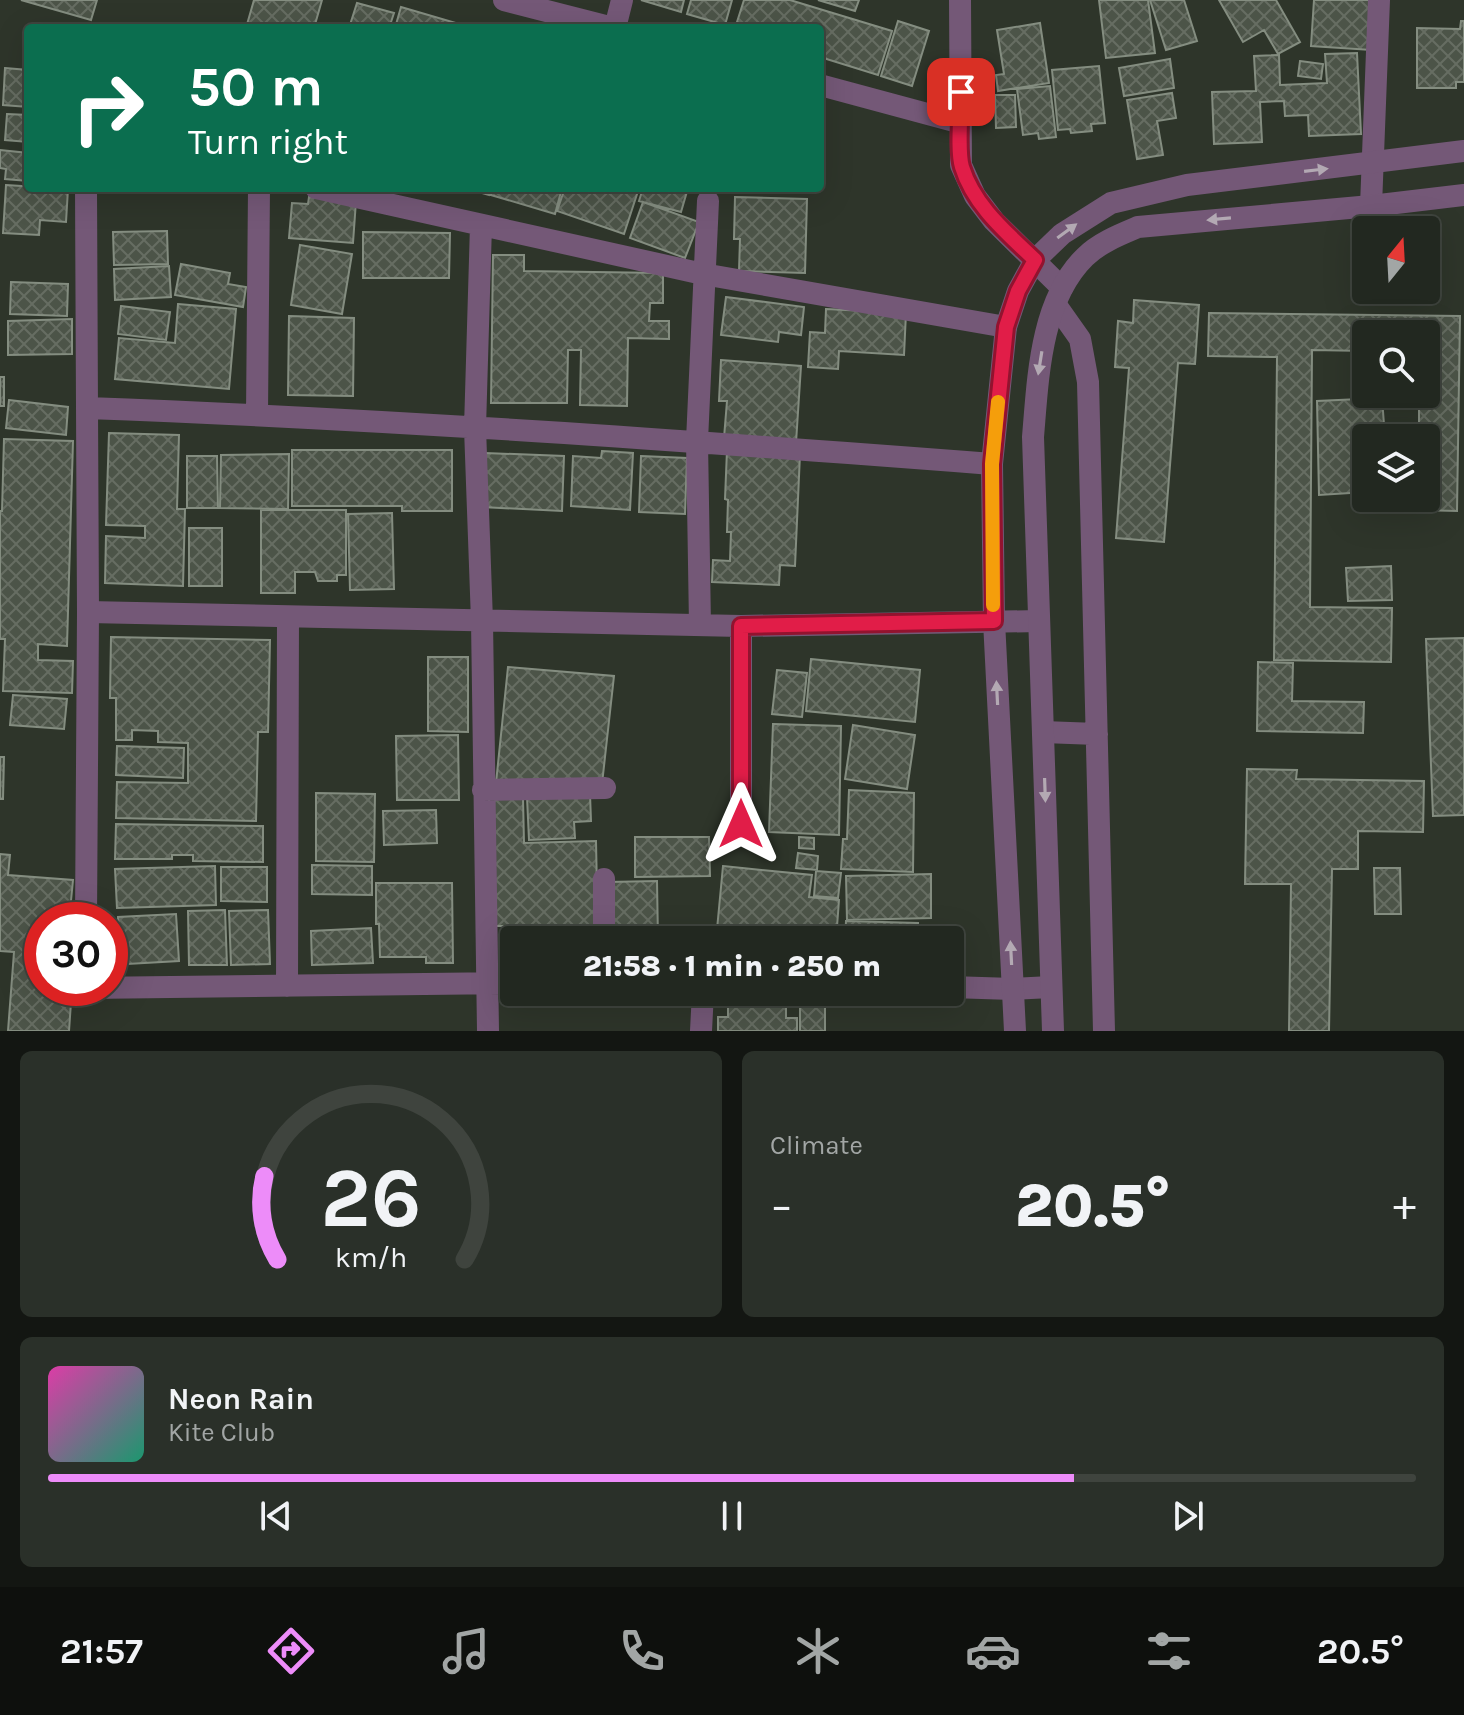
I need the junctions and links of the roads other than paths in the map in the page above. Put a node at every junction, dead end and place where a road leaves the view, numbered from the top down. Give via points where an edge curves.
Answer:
1 (504, 0) edge
2 (622, 0) edge
3 (960, 0) edge
4 (1379, 0) edge
5 (598, 24) edge
6 (615, 24) edge
7 (824, 86) edge
8 (961, 123) junction
9 (1464, 151) edge
10 (1372, 164) junction
11 (86, 192) edge
12 (259, 192) edge
13 (334, 192) edge
14 (1464, 195) edge
15 (708, 201) dead end
16 (1371, 206) junction
17 (481, 225) junction
18 (1035, 260) junction
19 (703, 274) junction
20 (1059, 296) junction
21 (1006, 327) junction
22 (87, 408) junction
23 (257, 414) junction
24 (475, 428) junction
25 (697, 441) junction
26 (992, 464) junction
27 (88, 612) junction
28 (288, 617) junction
29 (482, 621) junction
30 (994, 621) junction
31 (1039, 621) junction
32 (700, 625) junction
33 (741, 626) junction
34 (1043, 732) junction
35 (1097, 734) junction
36 (605, 788) dead end
37 (483, 790) junction
38 (741, 824) dead end
39 (604, 879) dead end
40 (86, 902) edge
41 (604, 926) edge
42 (500, 983) edge
43 (485, 984) junction
44 (287, 986) junction
45 (964, 987) edge
46 (1051, 987) junction
47 (128, 988) edge
48 (1013, 989) junction
49 (702, 1006) edge
50 (488, 1031) edge
51 (701, 1031) edge
52 (1015, 1031) edge
53 (1053, 1031) edge
54 (1104, 1031) edge

1 - 5 street
2 - 6 street
3 - 8 street
4 - 10 street
7 - 8 street
8 - 18 street via 961,165 975,196
9 - 10 street
10 - 16 street
18 -> 10 street via 1062,234 1111,203 1187,185
11 - 22 street
12 - 23 street
13 - 17 street
14 - 16 street
15 - 19 street
16 -> 20 street via 1138,227 1084,257
17 - 19 street
17 - 24 street
18 - 20 street
18 - 21 street
19 - 21 street
19 - 25 street
20 -> 31 street via 1045,336 1033,437
20 - 35 street via 1080,339 1088,382
21 - 26 street
22 - 23 street
22 - 27 street
23 - 24 street
24 - 25 street
24 - 29 street
25 - 26 street
25 - 32 street
26 - 30 street
27 - 28 street
27 - 40 street
28 - 29 street
28 - 44 street
29 - 32 street
29 - 37 street
30 - 31 street
30 - 33 street
48 -> 30 street
31 - 34 street
32 - 33 street
33 - 38 street
34 - 35 street
34 -> 46 street
35 - 54 street
36 - 37 street
37 - 43 street
39 - 41 street
42 - 43 street
43 - 44 street
43 - 50 street
44 - 47 street
45 - 48 street
46 - 48 street
46 - 53 street
48 - 52 street
49 - 51 street

